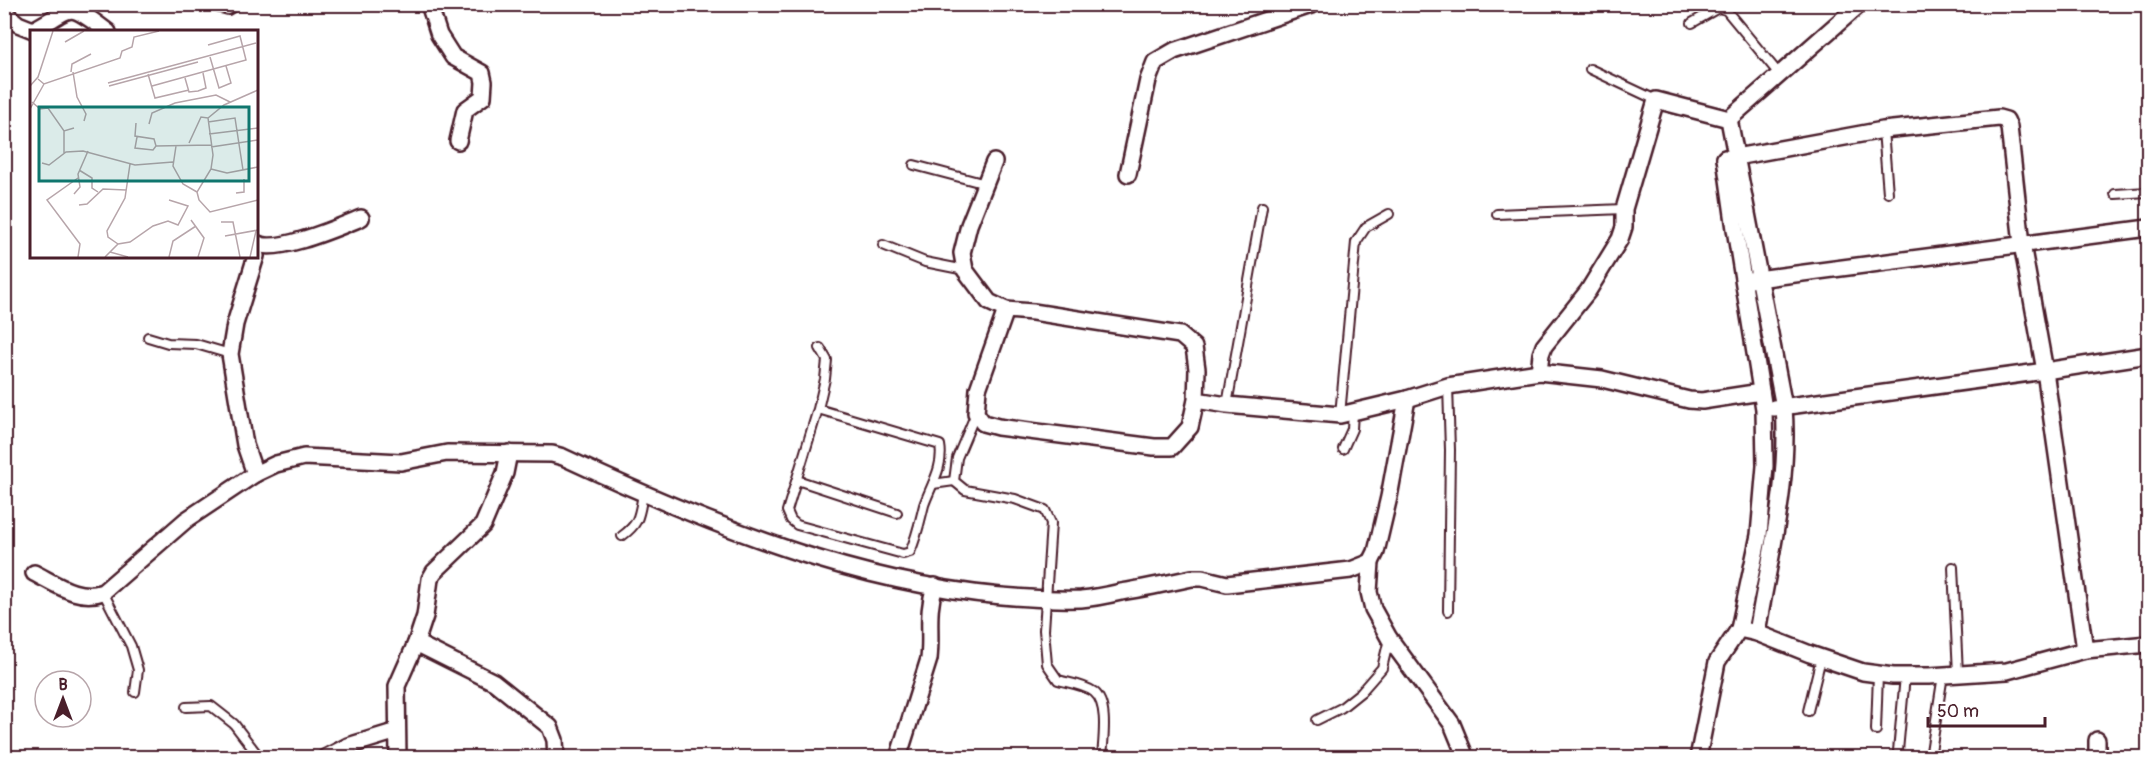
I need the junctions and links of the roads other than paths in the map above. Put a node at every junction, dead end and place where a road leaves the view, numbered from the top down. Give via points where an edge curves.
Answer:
1 (204, 4) edge
2 (238, 4) edge
3 (429, 4) edge
4 (1314, 4) edge
5 (1860, 4) edge
6 (4, 12) edge
7 (1692, 22) dead end
8 (33, 30) edge
9 (33, 30) edge
10 (106, 30) edge
11 (1590, 69) dead end
12 (1779, 74) junction
13 (1656, 100) junction
14 (1724, 118) junction
15 (1883, 130) junction
16 (458, 141) dead end
17 (1730, 158) junction
18 (994, 162) dead end
19 (914, 165) dead end
20 (1128, 174) dead end
21 (986, 184) junction
22 (2148, 192) edge
23 (1888, 193) dead end
24 (2115, 194) dead end
25 (1262, 207) dead end
26 (1624, 209) junction
27 (1389, 214) dead end
28 (1497, 214) dead end
29 (361, 218) dead end
30 (2148, 228) edge
31 (2022, 244) junction
32 (883, 246) dead end
33 (258, 250) edge
34 (255, 258) edge
35 (965, 270) junction
36 (1751, 280) junction
37 (1006, 310) junction
38 (148, 337) dead end
39 (820, 348) dead end
40 (230, 354) junction
41 (2148, 355) edge
42 (2045, 371) junction
43 (1539, 372) junction
44 (1448, 386) junction
45 (1761, 392) junction
46 (1407, 399) junction
47 (1196, 400) junction
48 (1227, 405) junction
49 (1784, 407) junction
50 (818, 409) junction
51 (1764, 409) junction
52 (976, 413) junction
53 (1346, 413) junction
54 (1343, 449) dead end
55 (509, 453) junction
56 (255, 474) junction
57 (797, 480) junction
58 (954, 481) junction
59 (933, 484) junction
60 (643, 494) junction
61 (897, 513) dead end
62 (1759, 534) junction
63 (622, 536) dead end
64 (1776, 536) junction
65 (1371, 562) junction
66 (1953, 567) dead end
67 (34, 573) dead end
68 (935, 586) junction
69 (103, 592) junction
70 (1045, 598) junction
71 (1448, 611) dead end
72 (1739, 629) junction
73 (1757, 633) junction
74 (1389, 638) junction
75 (416, 643) junction
76 (2148, 644) edge
77 (2085, 650) junction
78 (1821, 658) junction
79 (1878, 674) junction
80 (1951, 674) junction
81 (1905, 676) junction
82 (135, 692) dead end
83 (186, 707) dead end
84 (1808, 711) dead end
85 (1317, 720) dead end
86 (1876, 730) dead end
87 (397, 731) junction
88 (2097, 740) dead end
89 (1898, 751) dead end
90 (260, 758) edge
91 (325, 758) edge
92 (398, 758) edge
93 (556, 758) edge
94 (898, 758) edge
95 (1102, 758) edge
96 (1466, 758) edge
97 (1698, 758) edge
98 (1930, 758) edge
99 (2097, 758) edge

1 - 2 lane via 228,10
3 - 16 street via 439,35 453,57 482,73 484,82 483,97 465,110
4 - 20 street via 1174,51 1155,62
5 - 12 street
6 - 8 street
7 - 12 lane via 1718,8 1726,10
9 - 10 street via 70,6 79,7
11 - 13 lane
12 - 14 street
13 - 14 street
13 - 26 street
14 - 17 street
15 - 17 street
15 - 23 lane
15 - 31 street via 1999,117 2006,120
17 - 36 street
18 - 21 street
19 - 21 lane
21 - 35 street via 969,225 962,254
22 - 24 lane
25 - 48 lane
26 - 28 lane
26 - 43 street via 1620,239 1588,291 1544,346
27 - 53 lane via 1366,227 1356,242
29 - 33 street via 322,234
30 - 31 street
31 - 36 street
31 - 42 street
32 - 35 lane via 925,262
34 - 40 street
35 - 37 street via 989,302
36 - 45 street
36 - 49 street
37 - 47 street via 1180,335 1194,347
37 - 52 street via 978,389
38 - 40 lane
39 - 50 lane via 827,360
40 - 56 street via 245,446
41 - 42 street
42 - 49 street
42 - 77 street
43 - 44 street
43 - 45 street via 1594,378 1689,400
44 - 46 street
44 - 71 lane
45 - 51 street
46 - 53 street
46 - 65 street via 1389,497
47 - 48 street
47 - 52 street via 1190,427 1172,447 998,427 983,423
48 - 53 street
49 - 51 street
49 - 64 street
50 - 57 lane
50 - 59 lane via 940,446 942,455
51 - 62 street via 1765,466
52 - 58 lane via 957,458
53 - 54 lane via 1352,429
55 - 56 street via 447,453 401,462 304,457
55 - 60 street via 563,457
55 - 75 street via 505,473 483,525 430,579 425,616
56 - 69 street via 186,520
57 - 59 lane via 787,511 797,525 903,554 910,552
57 - 61 lane
58 - 59 lane
58 - 70 lane via 964,490 1014,499 1045,510 1051,523
60 - 63 lane via 634,527
60 - 68 street via 859,571
62 - 64 street
62 - 72 street
64 - 73 street
65 - 70 street via 1351,570 1227,584 1192,578 1089,598
65 - 74 street via 1369,592 1373,609
66 - 80 lane
67 - 69 street via 78,595
68 - 70 street
68 - 94 street via 929,608 929,659
69 - 82 lane via 131,646 138,670
70 - 95 lane via 1047,663 1058,680 1095,692 1103,705
72 - 73 street
72 - 97 street via 1717,663
73 - 78 street
74 - 85 lane via 1382,668 1368,684 1341,708
74 - 96 street via 1452,724
75 - 87 street via 397,686
75 - 93 street via 494,682 550,727
76 - 77 street
77 - 80 street via 2007,671
78 - 79 street
78 - 84 lane
79 - 81 street
79 - 86 lane
80 - 81 street
80 - 98 lane
81 - 89 lane
83 - 90 lane via 211,706 234,724
87 - 91 street via 348,746
87 - 92 street
88 - 99 street

